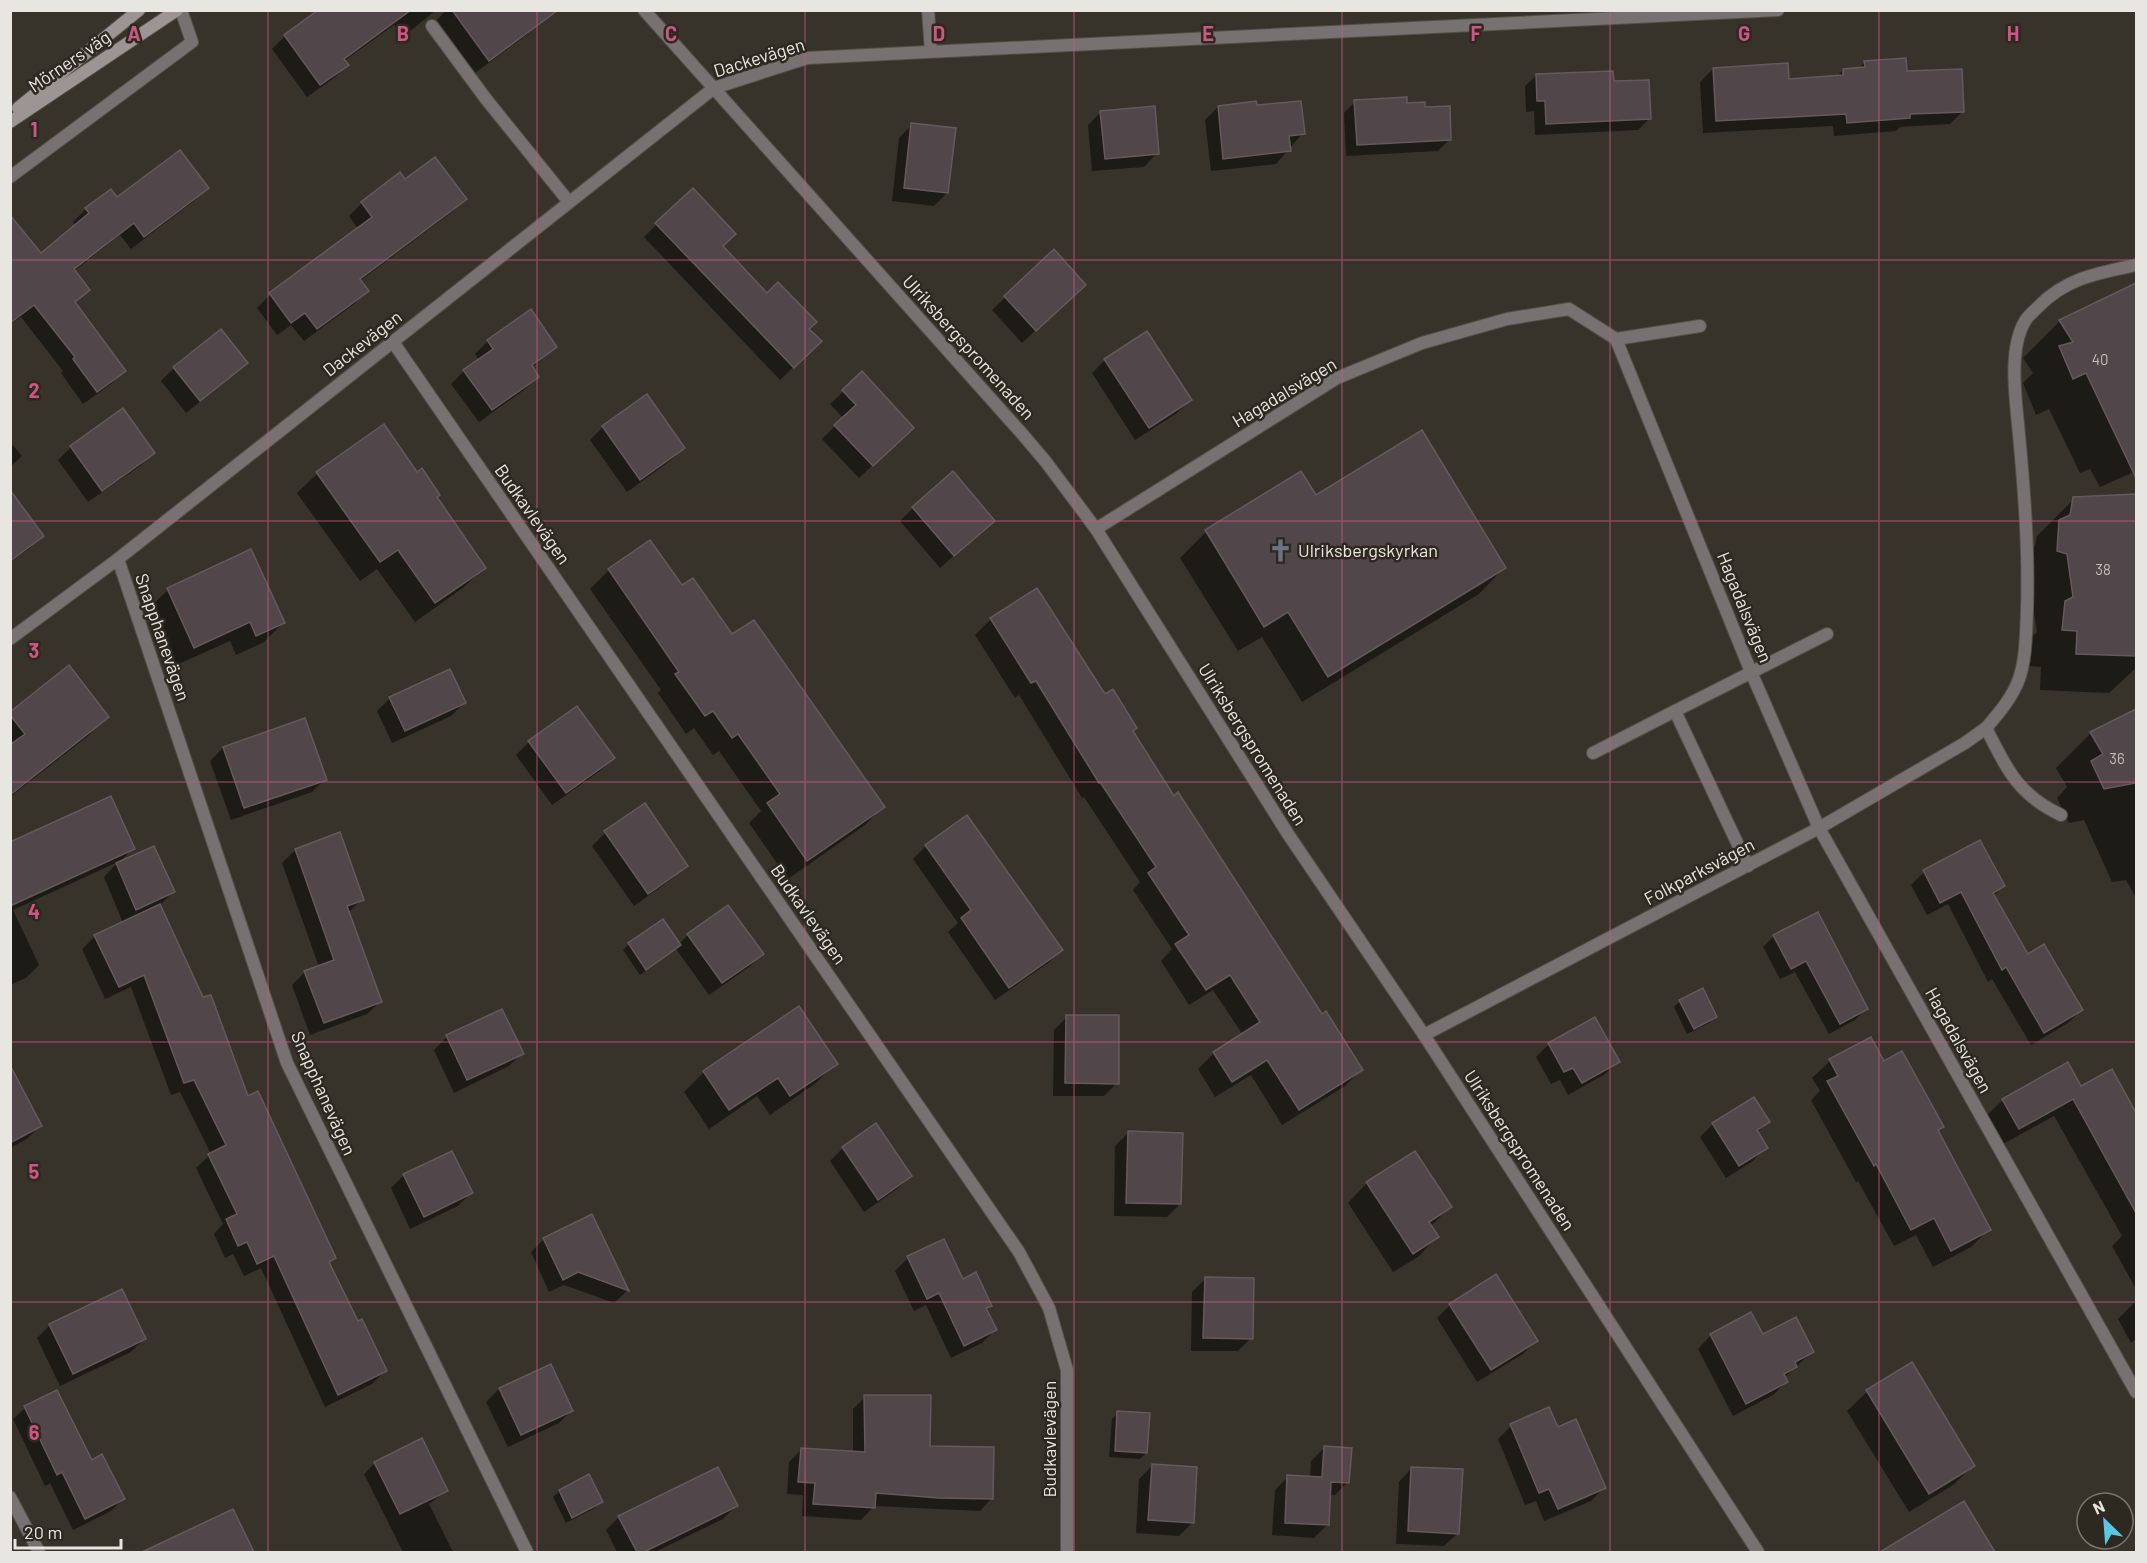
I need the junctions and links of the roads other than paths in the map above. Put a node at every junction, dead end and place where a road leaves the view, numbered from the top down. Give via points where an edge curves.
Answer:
1 (138, 10) edge
2 (177, 10) edge
3 (181, 10) edge
4 (644, 10) edge
5 (928, 10) edge
6 (1778, 10) edge
7 (432, 26) dead end
8 (931, 51) junction
9 (714, 88) junction
10 (10, 114) edge
11 (10, 122) edge
12 (10, 177) edge
13 (570, 202) junction
14 (2136, 265) edge
15 (1700, 326) dead end
16 (1616, 339) junction
17 (393, 342) junction
18 (1096, 529) junction
19 (118, 559) junction
20 (1827, 634) dead end
21 (10, 639) edge
22 (1751, 672) junction
23 (1675, 711) junction
24 (1986, 728) junction
25 (1593, 753) dead end
26 (2061, 815) dead end
27 (1819, 828) junction
28 (1748, 866) junction
29 (1424, 1035) junction
30 (2136, 1392) edge
31 (10, 1497) edge
32 (39, 1552) edge
33 (527, 1552) edge
34 (1067, 1552) edge
35 (1758, 1552) edge

1 - 10 main road, Mörners väg
2 - 11 main road, Mörners väg
3 - 12 street via 192,42
4 - 9 street, Ulriksbergspromenaden
5 - 8 street
6 - 8 street, Dackevägen
7 - 13 street
8 - 9 street, Dackevägen via 807,58
9 - 13 street, Dackevägen
9 - 18 street, Ulriksbergspromenaden via 1024,436
13 - 17 street, Dackevägen
14 - 24 street, Folkparksvägen via 2092,274 2066,285 2026,320 2018,342 2016,400 2027,534 2026,633 2019,678 2008,702
15 - 16 street
16 - 18 street, Hagadalsvägen via 1569,309 1507,319 1422,343 1337,378
16 - 22 street, Hagadalsvägen
17 - 19 street, Dackevägen
17 - 34 street, Budkavlevägen via 1019,1252 1049,1308 1067,1370
18 - 29 street, Ulriksbergspromenaden via 1288,834
19 - 21 street, Dackevägen
19 - 33 street, Snapphanevägen via 287,1063
20 - 22 street
22 - 23 street
22 - 27 street, Hagadalsvägen
23 - 25 street
23 - 28 street
24 - 26 street via 2022,790
24 - 27 street, Folkparksvägen
27 - 28 street, Folkparksvägen
27 - 30 street, Hagadalsvägen
28 - 29 street, Folkparksvägen
29 - 35 street, Ulriksbergspromenaden
31 - 32 street

